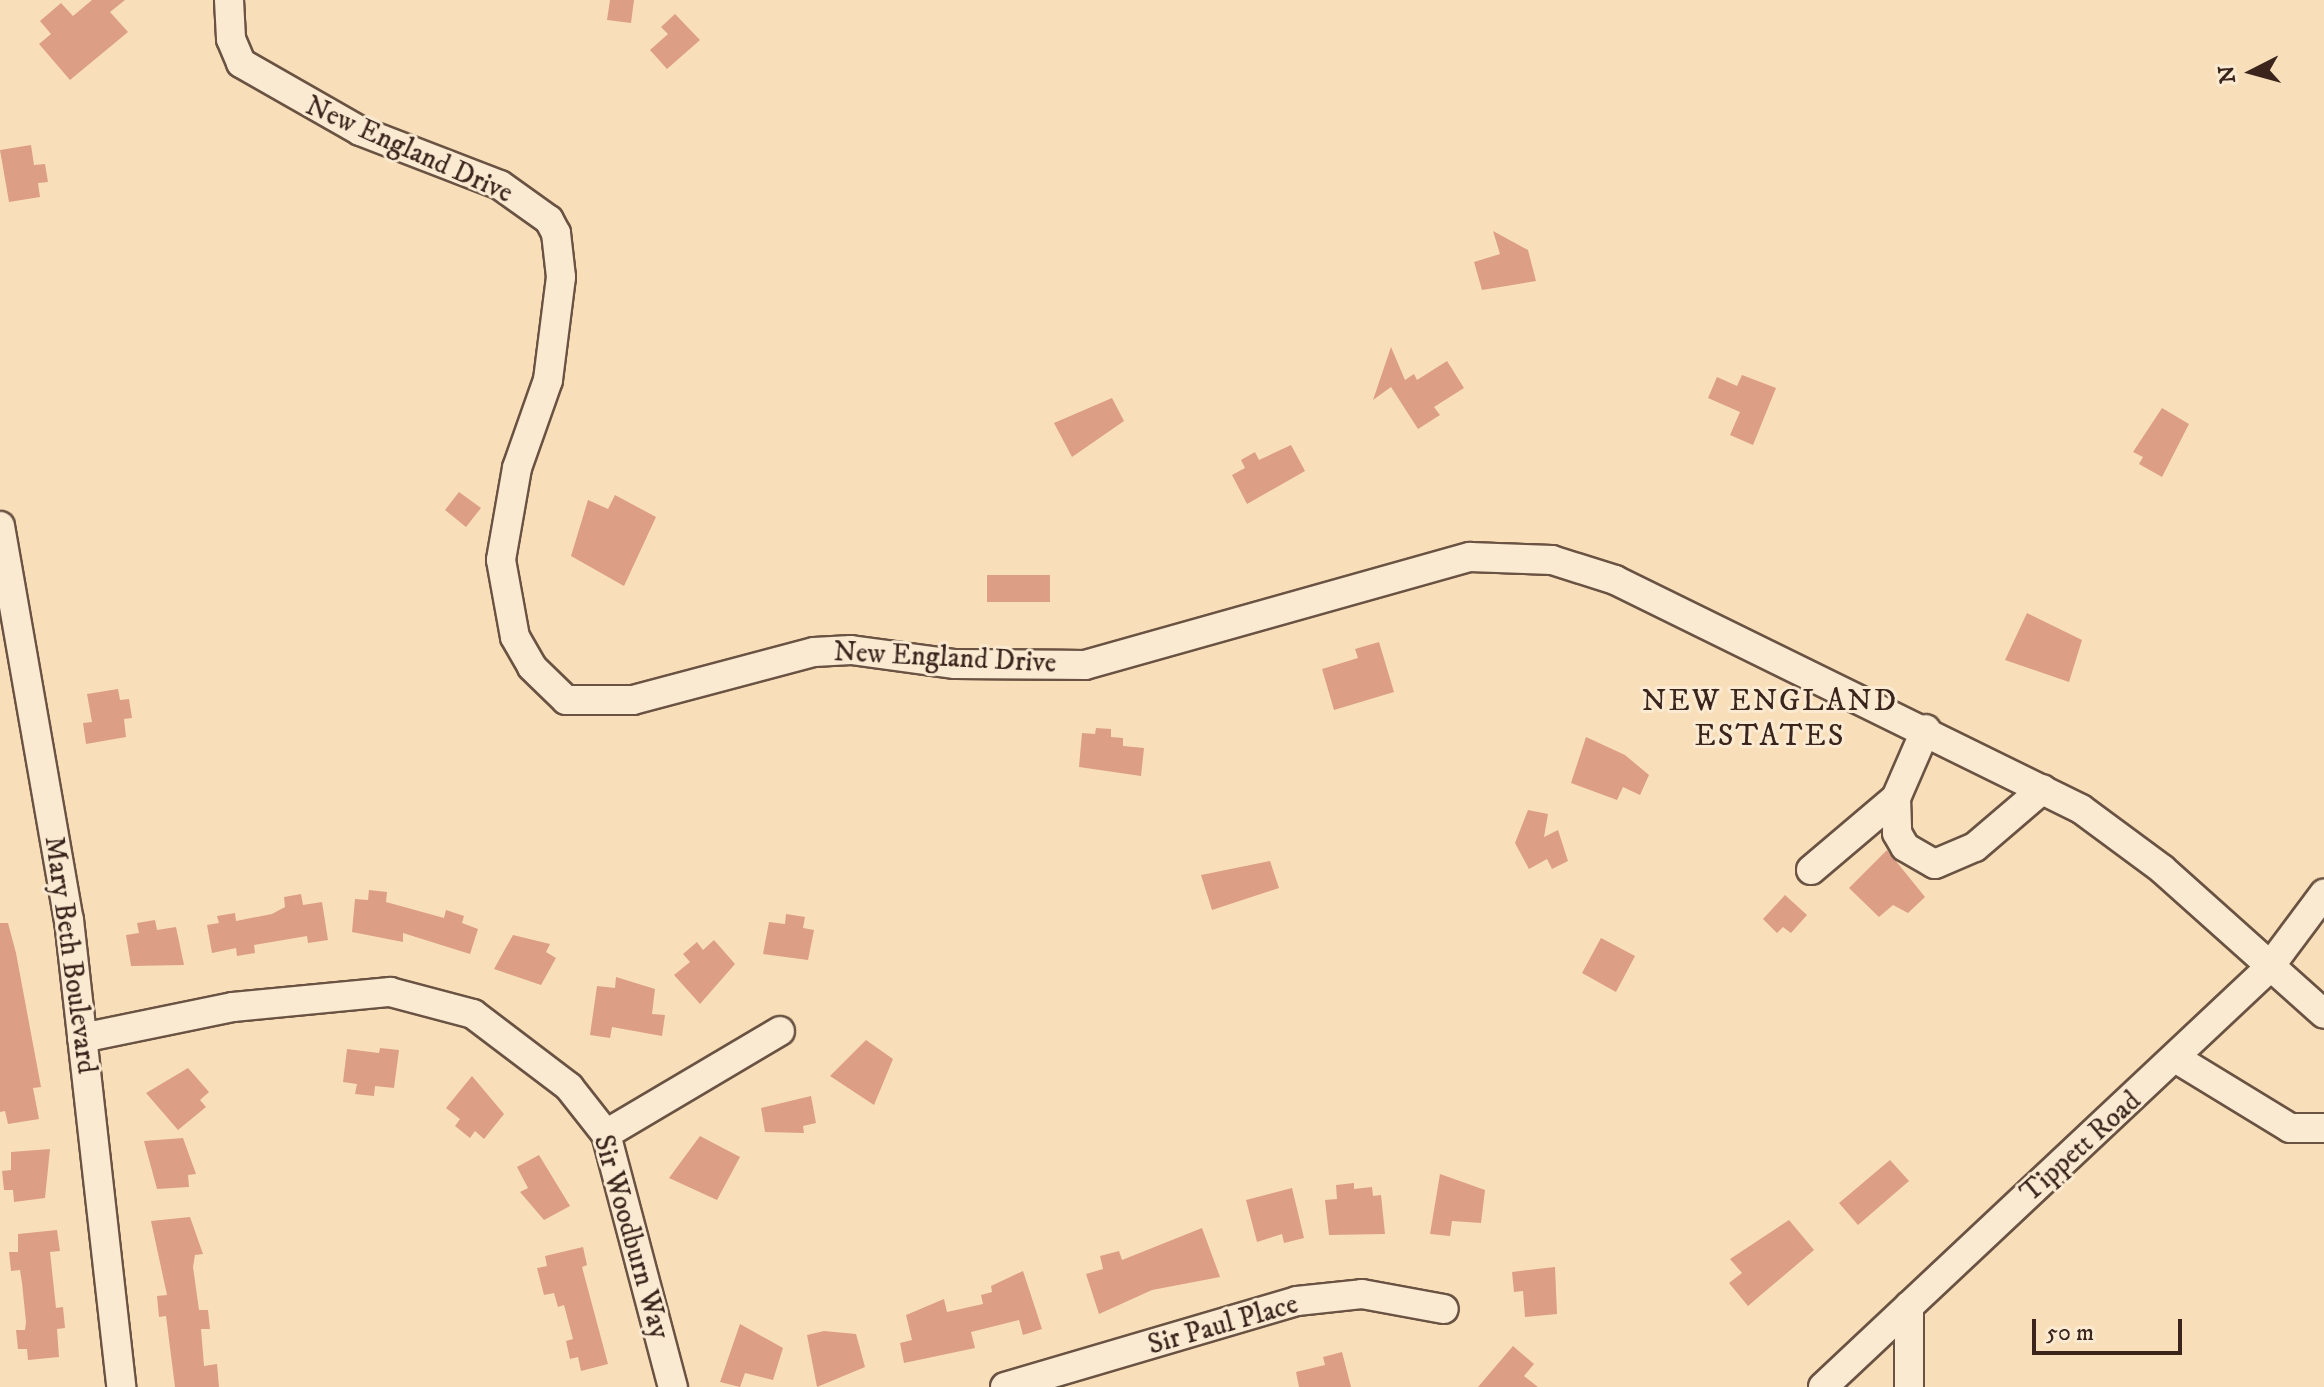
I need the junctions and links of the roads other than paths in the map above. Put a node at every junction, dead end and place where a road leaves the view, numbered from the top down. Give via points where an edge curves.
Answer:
1 (229, 0) edge
2 (0, 526) edge
3 (1926, 729) junction
4 (2043, 789) junction
5 (1896, 798) junction
6 (1811, 870) dead end
7 (2324, 894) edge
8 (2268, 969) junction
9 (2324, 1014) edge
10 (780, 1031) dead end
11 (82, 1038) junction
12 (2177, 1059) junction
13 (2324, 1128) edge
14 (606, 1134) junction
15 (1909, 1306) junction
16 (1444, 1309) dead end
17 (121, 1387) edge
18 (673, 1387) edge
19 (1005, 1387) edge
20 (1823, 1387) edge
21 (1909, 1387) edge

1 - 3 street, New England Drive via 231,39 241,63 253,72 416,157 500,185 549,220 556,233 561,277 548,380 517,468 501,560 515,637 532,667 566,700 664,694 814,652 851,650 955,664 1085,665 1416,569 1510,554 1581,566 1615,580
2 - 11 street, Mary Beth Boulevard via 69,920
3 - 4 street, New England Drive
3 - 5 street
4 - 5 street via 1960,857 1935,864 1905,847 1897,833
4 - 8 street, New England Drive via 2127,841 2231,928
5 - 6 street
7 - 8 street, Tippett Road
8 - 9 street, New England Drive
8 - 12 street, Tippett Road
10 - 14 street
11 - 14 street, Sir Woodburn Way via 233,1007 390,992 473,1014 569,1087
11 - 17 street, Mary Beth Boulevard
12 - 13 street via 2290,1128
12 - 15 street, Tippett Road
14 - 18 street, Sir Woodburn Way
15 - 20 street, Tippett Road
15 - 21 street
16 - 19 street, Sir Paul Place via 1362,1294 1297,1301

